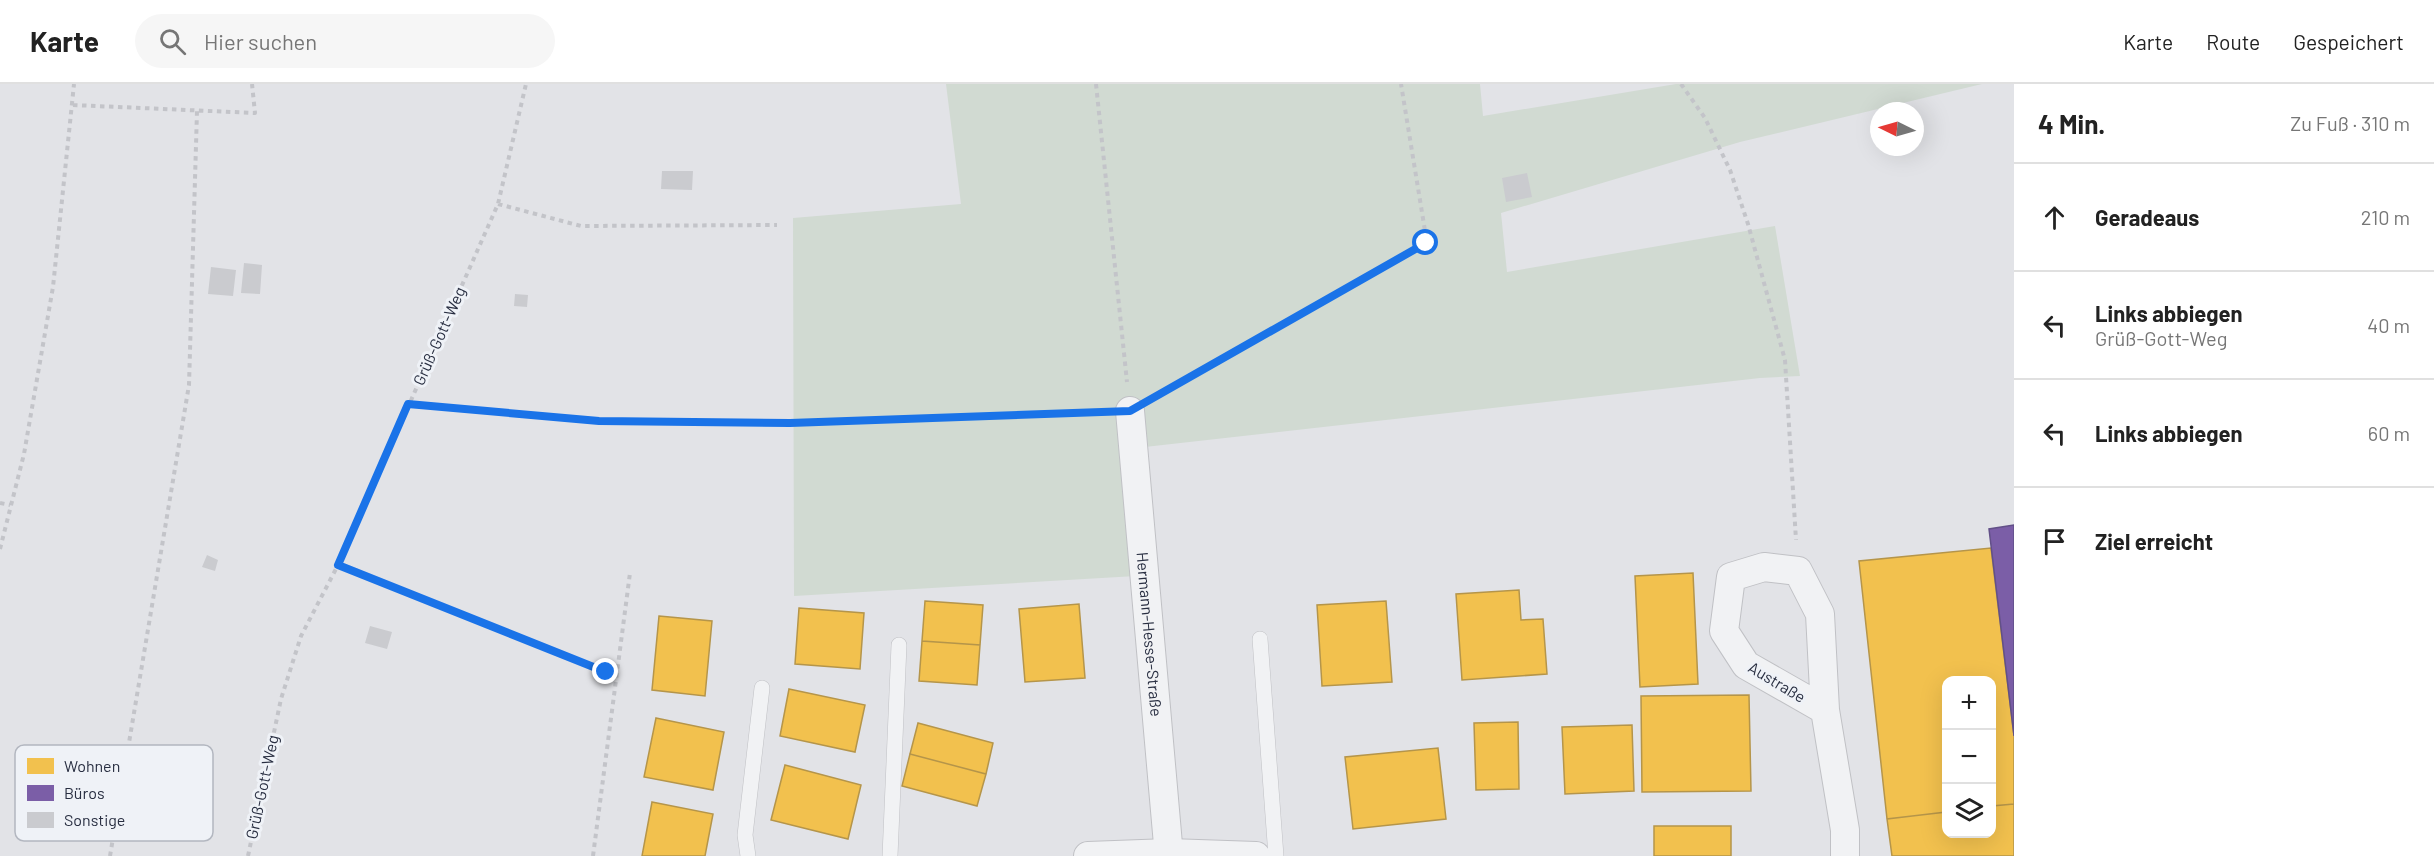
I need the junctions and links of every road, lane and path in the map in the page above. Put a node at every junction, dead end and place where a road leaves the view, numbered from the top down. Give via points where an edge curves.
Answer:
1 (74, 84) edge
2 (252, 84) edge
3 (526, 84) edge
4 (1096, 84) edge
5 (1401, 84) edge
6 (1682, 84) edge
7 (73, 105) junction
8 (196, 111) junction
9 (498, 204) junction
10 (777, 225) dead end
11 (408, 404) junction
12 (1130, 411) junction
13 (0, 503) edge
14 (10, 505) junction
15 (0, 549) edge
16 (338, 565) junction
17 (1798, 571) junction
18 (630, 573) dead end
19 (1260, 639) dead end
20 (899, 645) dead end
21 (618, 676) junction
22 (762, 688) dead end
23 (1825, 710) junction
24 (129, 745) edge
25 (113, 841) edge
26 (1169, 854) edge
27 (110, 856) edge
28 (248, 856) edge
29 (593, 856) edge
30 (748, 856) edge
31 (890, 856) edge
32 (1088, 856) edge
33 (1256, 856) edge
34 (1276, 856) edge
35 (1845, 856) edge

1 - 7 path
2 - 8 path via 255,113
3 - 9 path, Grüß-Gott-Weg
4 - 12 path
5 - 12 path via 1426,243
6 - 17 path via 1705,118 1730,170 1785,360
7 - 8 path
7 - 14 path via 53,287 24,454
8 - 24 path via 189,385
9 - 10 path via 581,226
9 - 11 path, Grüß-Gott-Weg
11 - 12 path via 599,421 790,423
11 - 16 path, Grüß-Gott-Weg
12 - 26 street, Hermann-Hesse-Straße
13 - 14 path
14 - 15 path
16 - 21 path
16 - 28 path, Grüß-Gott-Weg via 301,636 281,699
17 - 23 street, Austraße via 1820,614
17 - 23 street, Austraße via 1764,567 1731,577 1724,631 1746,665
18 - 21 path
19 - 34 lane
20 - 31 lane
21 - 29 path
22 - 30 lane via 745,835
23 - 35 street, Austraße via 1845,830
25 - 27 path
26 - 32 street
26 - 33 street

